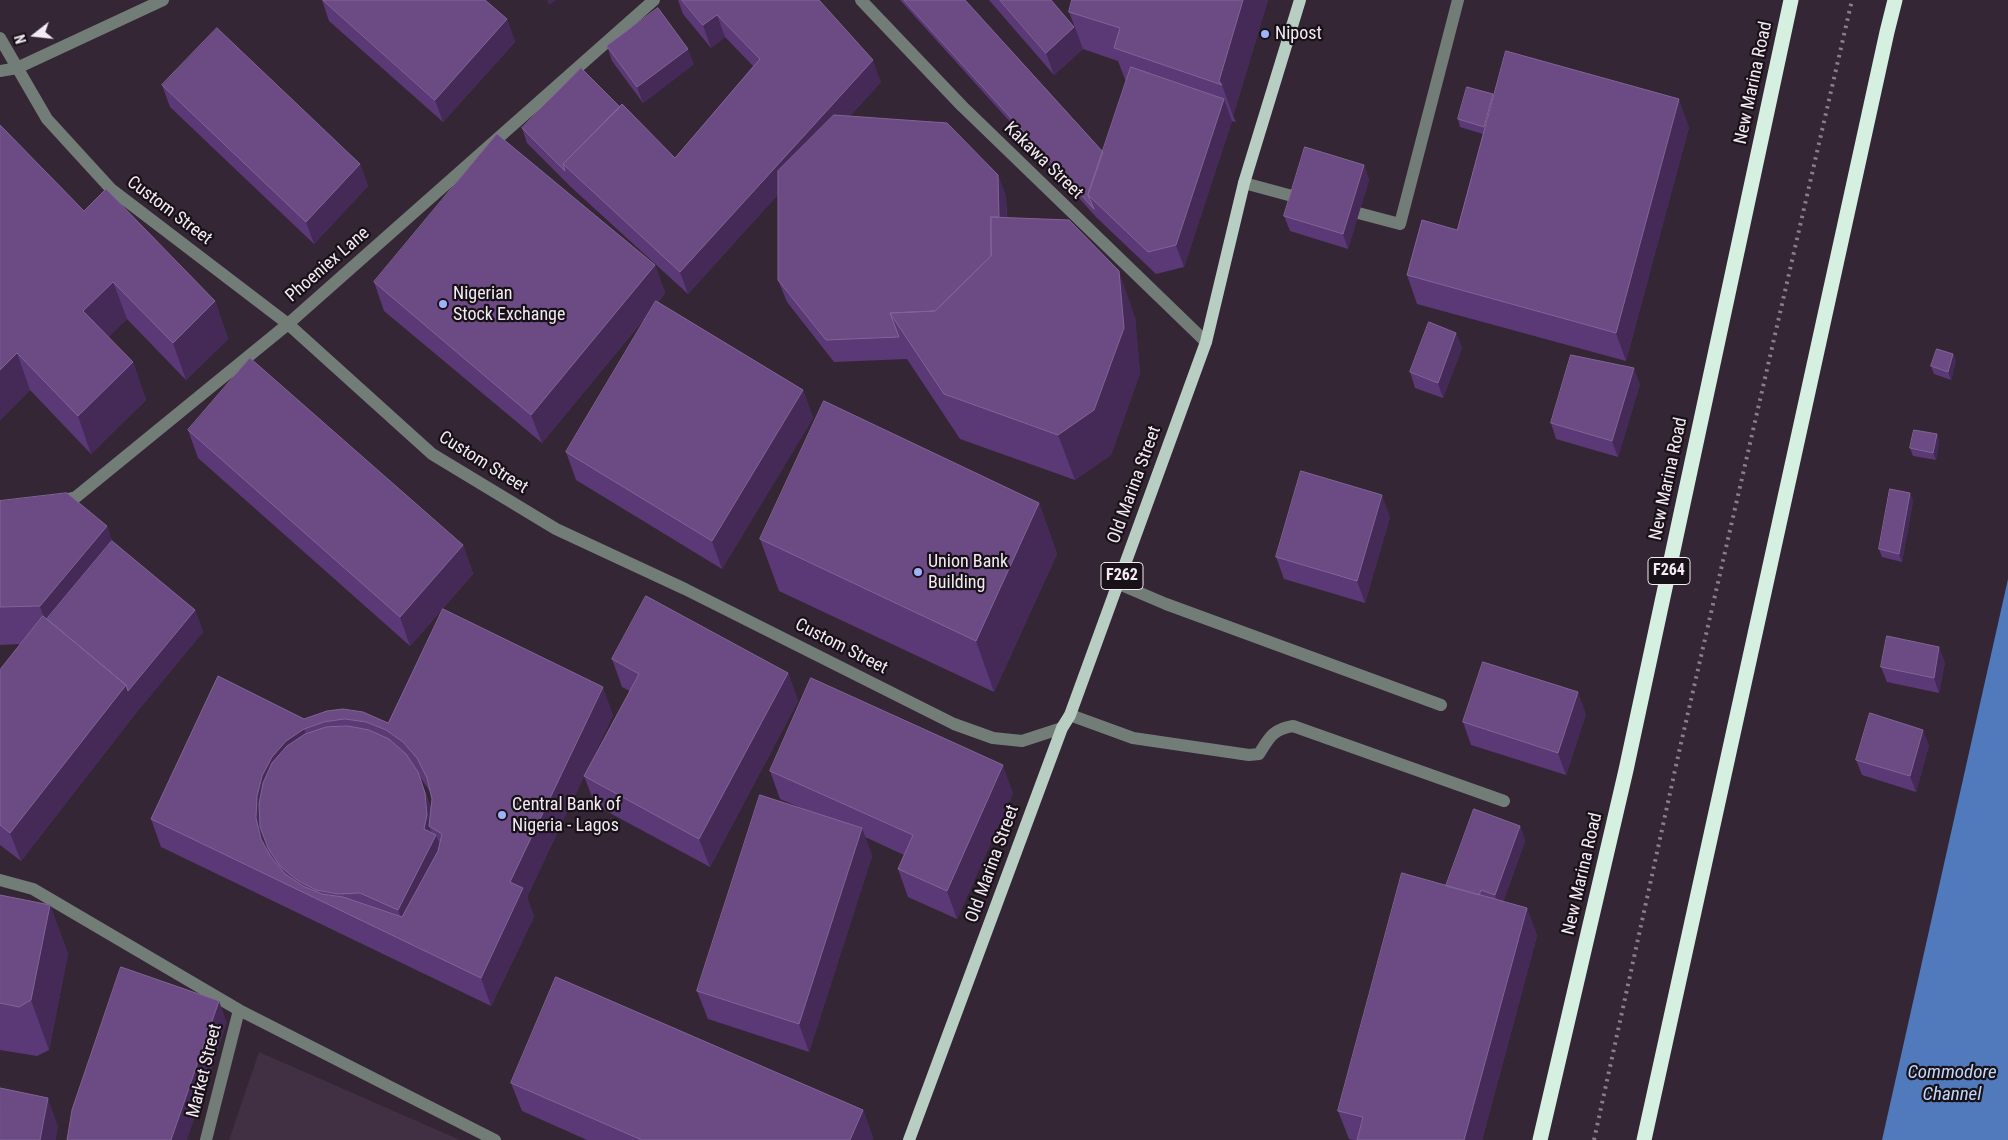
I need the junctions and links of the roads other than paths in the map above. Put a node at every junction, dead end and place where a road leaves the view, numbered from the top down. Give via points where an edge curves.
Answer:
1 (163, 0) edge
2 (654, 0) edge
3 (861, 0) edge
4 (1300, 0) edge
5 (1458, 0) edge
6 (1791, 0) edge
7 (1888, 0) edge
8 (1896, 0) edge
9 (1887, 32) junction
10 (0, 38) edge
11 (17, 68) junction
12 (0, 71) edge
13 (1244, 183) junction
14 (288, 324) junction
15 (1206, 342) junction
16 (41, 507) edge
17 (1119, 584) junction
18 (1441, 704) dead end
19 (1070, 715) junction
20 (1062, 728) junction
21 (1504, 801) dead end
22 (0, 880) edge
23 (239, 1010) junction
24 (206, 1140) edge
25 (495, 1140) edge
26 (909, 1140) edge
27 (1540, 1140) edge
28 (1644, 1140) edge

1 - 11 street
2 - 14 street, Phoeniex Lane
3 - 15 street, Kakawa Street via 962,106
4 - 13 main road, Old Marina Street / F262
5 - 13 street via 1400,224
6 - 27 highway, New Marina Road / F264 via 1626,770
7 - 9 highway
8 - 9 highway
9 - 28 highway
10 - 11 street, Custom Street
11 - 12 street
11 - 14 street, Custom Street via 47,119 111,189
13 - 15 main road, Old Marina Street / F262
14 - 16 street, Phoeniex Lane via 76,497
14 - 20 street, Custom Street via 432,454 556,530 694,593 954,724 993,738 1022,742
15 - 17 main road, Old Marina Street / F262
17 - 18 street
17 - 19 main road, Old Marina Street / F262
19 - 20 main road, Old Marina Street / F262
19 - 21 street via 1133,738 1249,755 1259,754 1270,737 1281,728 1293,726
20 - 26 main road, Old Marina Street / F262
22 - 23 street via 33,889
23 - 24 street, Market Street
23 - 25 street

